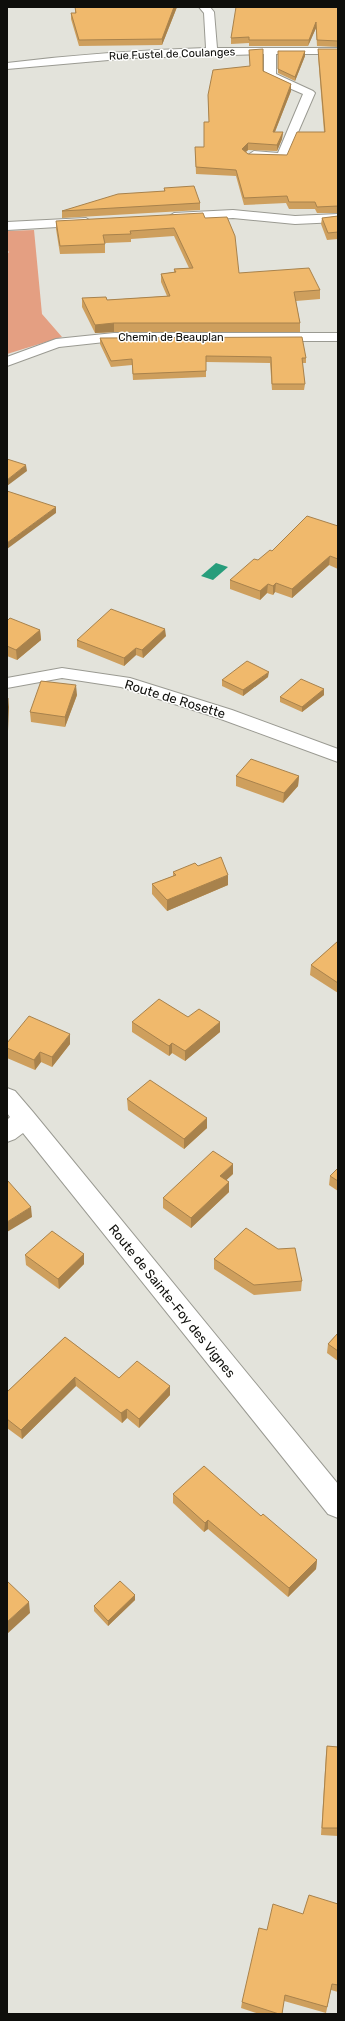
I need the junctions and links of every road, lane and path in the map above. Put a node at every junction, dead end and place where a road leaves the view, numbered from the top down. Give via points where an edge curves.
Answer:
1 (204, 7) edge
2 (270, 51) junction
3 (338, 51) edge
4 (212, 52) junction
5 (7, 66) edge
6 (249, 155) edge
7 (164, 218) edge
8 (338, 218) edge
9 (102, 221) edge
10 (7, 226) edge
11 (338, 337) edge
12 (7, 362) edge
13 (7, 683) edge
14 (338, 756) edge
15 (7, 1096) edge
16 (16, 1125) edge
17 (338, 1505) edge

1 - 4 street via 209,12
2 - 3 street, Rue Fustel de Coulanges
2 - 4 street, Rue Fustel de Coulanges
2 - 6 street via 270,76 309,93 282,157
4 - 5 street, Rue Fustel de Coulanges via 81,58
7 - 8 street via 233,214 295,220
9 - 10 street
11 - 12 street, Chemin de Beauplan via 84,339 56,343
13 - 14 street, Route de Rosette via 62,673 124,682 225,714
15 - 16 street, Route de Sainte-Foy des Vignes
16 - 17 street, Route de Sainte-Foy des Vignes

